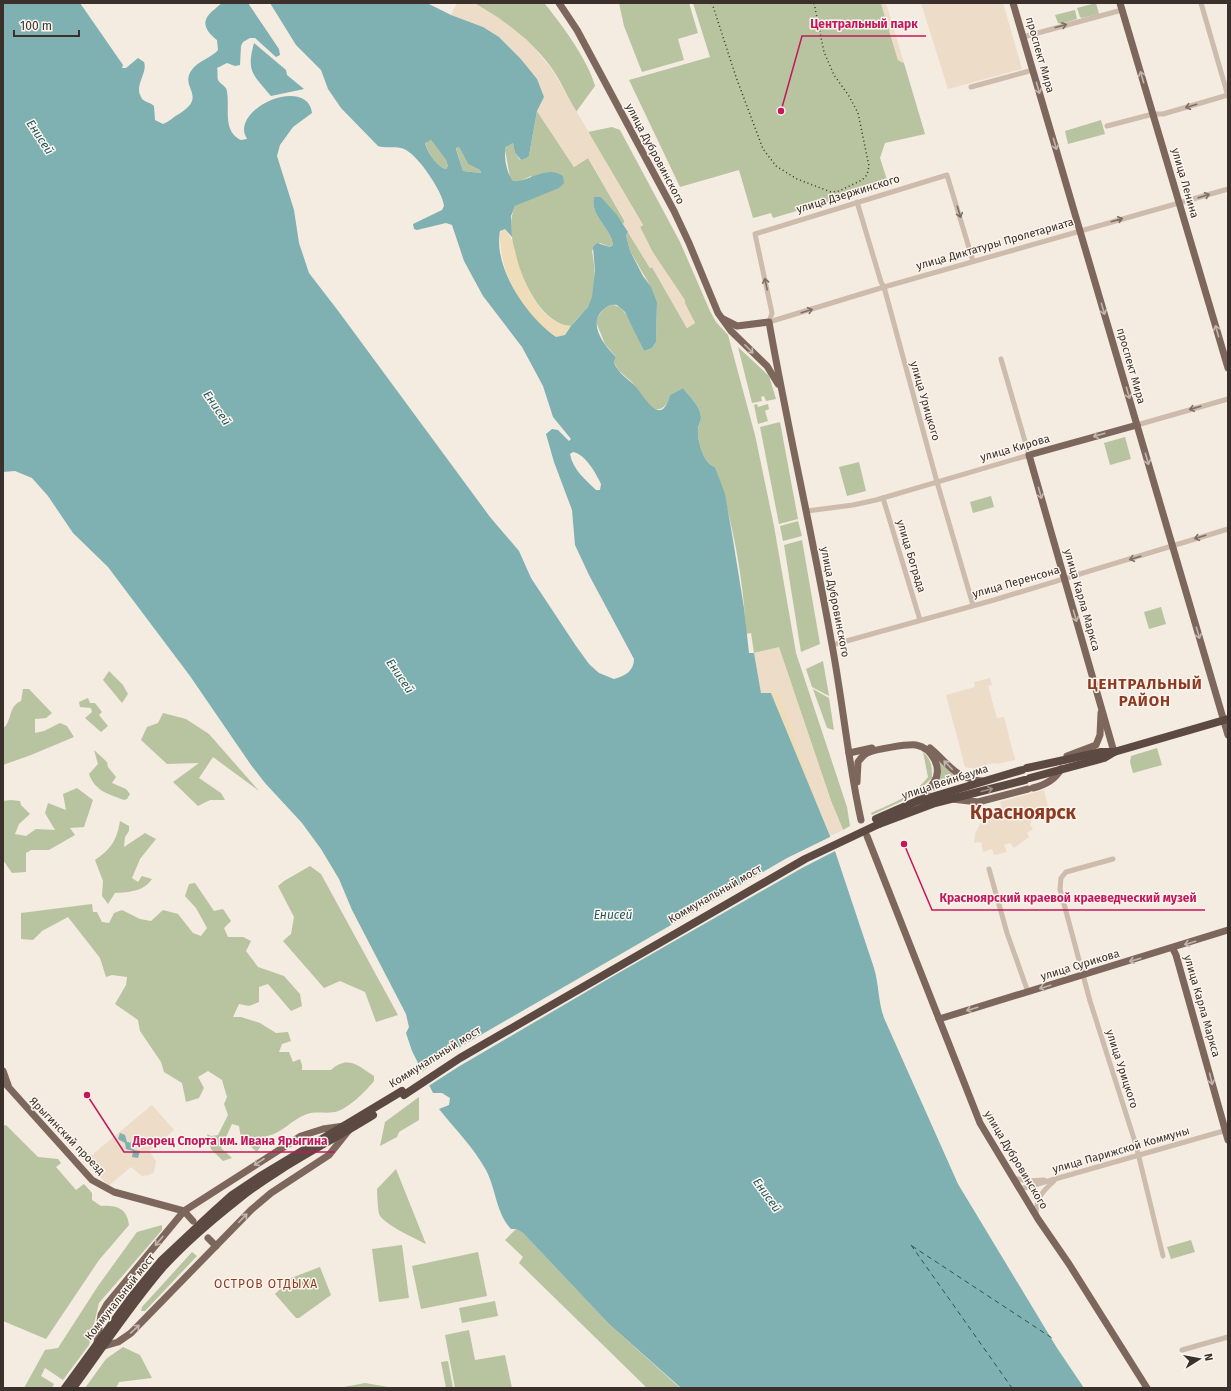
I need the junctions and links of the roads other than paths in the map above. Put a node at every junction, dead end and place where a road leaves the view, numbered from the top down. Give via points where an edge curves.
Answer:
1 (558, 3) edge
2 (1013, 3) edge
3 (1201, 3) edge
4 (1121, 6) edge
5 (1023, 37) junction
6 (1033, 70) junction
7 (971, 87) dead end
8 (1228, 95) edge
9 (1153, 114) junction
10 (1107, 126) dead end
11 (1228, 189) edge
12 (857, 202) junction
13 (1179, 202) junction
14 (1080, 231) junction
15 (755, 234) joint
16 (973, 261) junction
17 (884, 286) junction
18 (723, 320) junction
19 (769, 322) junction
20 (1002, 359) dead end
21 (1228, 368) edge
22 (781, 389) junction
23 (1228, 399) edge
24 (1137, 424) junction
25 (1029, 455) junction
26 (937, 482) junction
27 (883, 498) junction
28 (807, 511) junction
29 (1228, 529) edge
30 (1173, 546) junction
31 (1064, 578) junction
32 (973, 605) junction
33 (920, 620) junction
34 (832, 645) junction
35 (1101, 705) junction
36 (1226, 719) edge
37 (1228, 735) edge
38 (1114, 752) junction
39 (848, 753) junction
40 (1042, 765) junction
41 (1061, 769) junction
42 (982, 781) junction
43 (856, 798) junction
44 (950, 799) junction
45 (915, 802) junction
46 (861, 820) dead end
47 (878, 822) junction
48 (867, 836) dead end
49 (1113, 859) dead end
50 (989, 869) dead end
51 (1228, 930) edge
52 (1173, 948) junction
53 (1082, 975) junction
54 (1028, 992) junction
55 (939, 1019) junction
56 (3, 1071) edge
57 (3, 1081) edge
58 (9, 1089) junction
59 (347, 1128) junction
60 (1227, 1130) edge
61 (1228, 1140) edge
62 (1139, 1155) junction
63 (1013, 1178) junction
64 (1057, 1179) junction
65 (1020, 1189) junction
66 (184, 1211) junction
67 (1037, 1217) junction
68 (193, 1221) dead end
69 (208, 1238) dead end
70 (216, 1246) junction
71 (1163, 1256) dead end
72 (1228, 1337) edge
73 (99, 1345) junction
74 (1182, 1350) dead end
75 (78, 1376) junction
76 (64, 1388) edge
77 (73, 1388) edge
78 (1147, 1388) edge

1 - 18 main road, улица Дубровинского via 577,30 674,211
2 - 5 main road, проспект Мира
3 - 8 street
5 -> 4 street
9 -> 4 main road, улица Ленина
5 - 6 main road, проспект Мира
6 - 7 street
6 -> 14 main road, проспект Мира
8 -> 9 street via 1163,114
9 - 10 street
9 - 13 main road, улица Ленина
13 -> 11 street, улица Диктатуры Пролетариата
12 - 15 street, улица Дзержинского
12 -> 16 street, улица Дзержинского via 947,175
12 - 17 street, улица Урицкого via 880,282
14 -> 13 street, улица Диктатуры Пролетариата
21 -> 13 main road, улица Ленина
14 - 16 street, улица Диктатуры Пролетариата
14 -> 24 main road, проспект Мира
19 -> 15 street, улица Дубровинского via 772,314
16 - 17 street, улица Диктатуры Пролетариата
19 -> 17 street, улица Диктатуры Пролетариата
17 - 26 street, улица Урицкого
18 - 19 main road via 737,326
18 -> 22 main road, улица Дубровинского via 767,366
19 - 22 main road, улица Дубровинского
20 - 25 street
22 - 28 main road, улица Дубровинского
23 -> 24 street, улица Кирова
24 -> 25 main road, улица Кирова
24 -> 30 main road, проспект Мира
25 - 26 street, улица Кирова
25 -> 31 main road, улица Карла Маркса
26 - 27 street, улица Кирова
26 - 32 street, улица Урицкого
27 - 28 street, улица Кирова
27 - 33 street, улица Бограда
28 - 34 main road, улица Дубровинского
29 -> 30 street, улица Перенсона
30 -> 31 street, улица Перенсона
30 -> 36 main road, проспект Мира
31 - 32 street, улица Перенсона
31 -> 35 main road, улица Карла Маркса
32 - 33 street, улица Перенсона
33 - 34 street, улица Перенсона
34 - 39 main road, улица Дубровинского
35 - 38 main road, улица Карла Маркса
35 - 40 main road via 1100,735 1096,745
36 - 37 main road, проспект Мира
36 - 38 highway, улица Вейнбаума
38 - 40 highway, улица Вейнбаума via 1101,752
38 - 41 highway, улица Вейнбаума via 1104,758
42 -> 39 main road via 965,778 956,773 929,747 916,741
39 - 43 main road, улица Дубровинского
40 - 42 highway, улица Вейнбаума
44 -> 41 highway, улица Вейнбаума
41 - 44 main road via 1046,784 978,802
42 - 45 highway, улица Вейнбаума
43 - 45 main road via 858,762 862,756 917,745 934,757 937,770 934,783
43 - 46 main road, улица Дубровинского
44 - 47 highway, улица Вейнбаума
45 - 47 highway, улица Вейнбаума
47 - 59 highway, Коммунальный мост via 798,859 453,1058
48 - 55 main road, улица Дубровинского
49 - 53 street, улица Урицкого via 1066,872 1061,878 1060,889
50 - 54 street via 1009,939
51 -> 52 main road, улица Сурикова
52 -> 53 main road, улица Сурикова
52 -> 60 main road, улица Карла Маркса
53 -> 54 main road, улица Сурикова
53 - 62 street, улица Урицкого
54 -> 55 main road, улица Сурикова
55 - 63 main road, улица Дубровинского via 980,1123
56 - 58 main road, Ярыгинский проезд
57 - 58 main road, Ярыгинский проезд
58 - 66 main road, Ярыгинский проезд via 92,1180 114,1192
59 -> 66 main road via 322,1129 301,1136
70 -> 59 main road via 271,1193 329,1155
59 - 73 highway, Коммунальный мост via 232,1195 161,1260 132,1296
60 - 61 main road, улица Карла Маркса
60 - 62 street, улица Парижской Коммуны
62 - 64 street, улица Парижской Коммуны
62 - 71 street, улица Урицкого
63 - 64 street via 1027,1181
63 - 65 main road, улица Дубровинского
64 - 65 street, улица Парижской Коммуны
64 - 67 street via 1042,1191 1036,1208
65 - 67 main road, улица Дубровинского
66 - 68 main road
66 -> 73 main road via 102,1312
67 - 78 main road, улица Дубровинского
69 - 70 main road
73 -> 70 main road via 118,1342 131,1333
72 - 74 street
73 - 75 highway, Коммунальный мост
75 - 76 highway, Коммунальный мост
75 - 77 highway, Коммунальный мост

